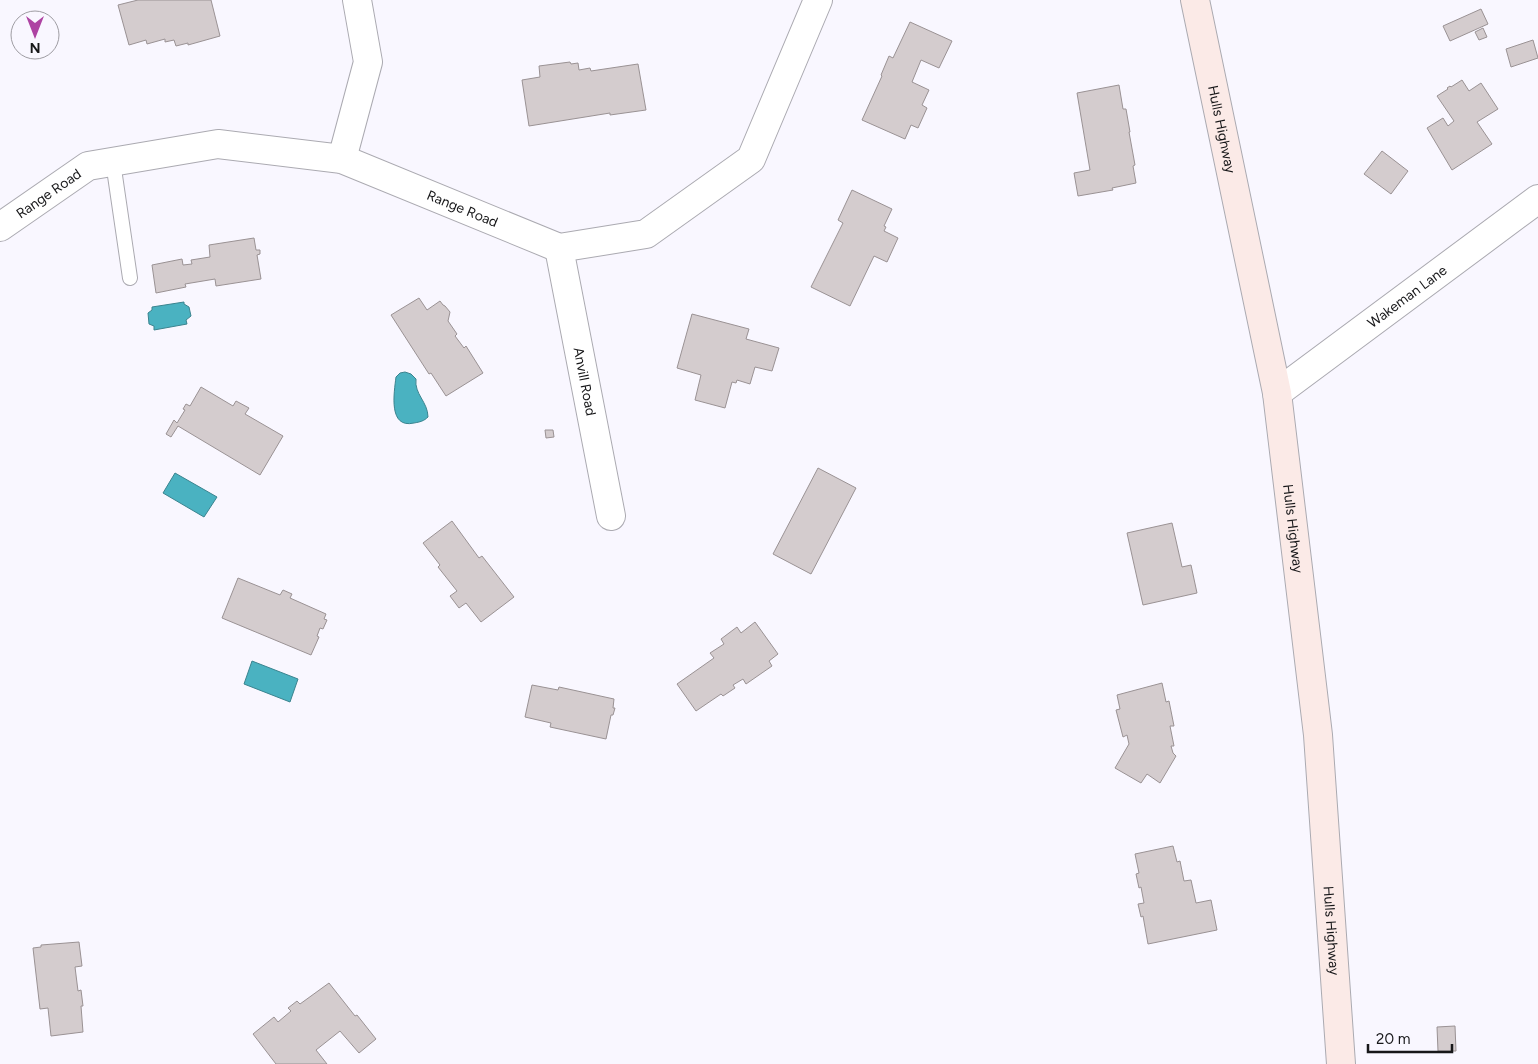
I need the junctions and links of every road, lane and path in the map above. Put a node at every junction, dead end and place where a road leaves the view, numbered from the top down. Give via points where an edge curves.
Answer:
1 (358, 0) edge
2 (818, 0) edge
3 (1195, 0) edge
4 (342, 159) junction
5 (113, 162) junction
6 (1538, 198) edge
7 (0, 227) edge
8 (559, 248) junction
9 (130, 278) dead end
10 (1277, 393) junction
11 (611, 516) dead end
12 (1341, 1064) edge

1 - 4 street via 368,62
2 - 8 street via 751,159 646,234
3 - 10 street, Hulls Highway
4 - 5 street, Range Road via 218,144
4 - 8 street, Range Road
5 - 7 street, Range Road via 88,166
5 - 9 lane
6 - 10 street, Wakeman Lane
8 - 11 street, Anvill Road
10 - 12 street, Hulls Highway via 1318,735

